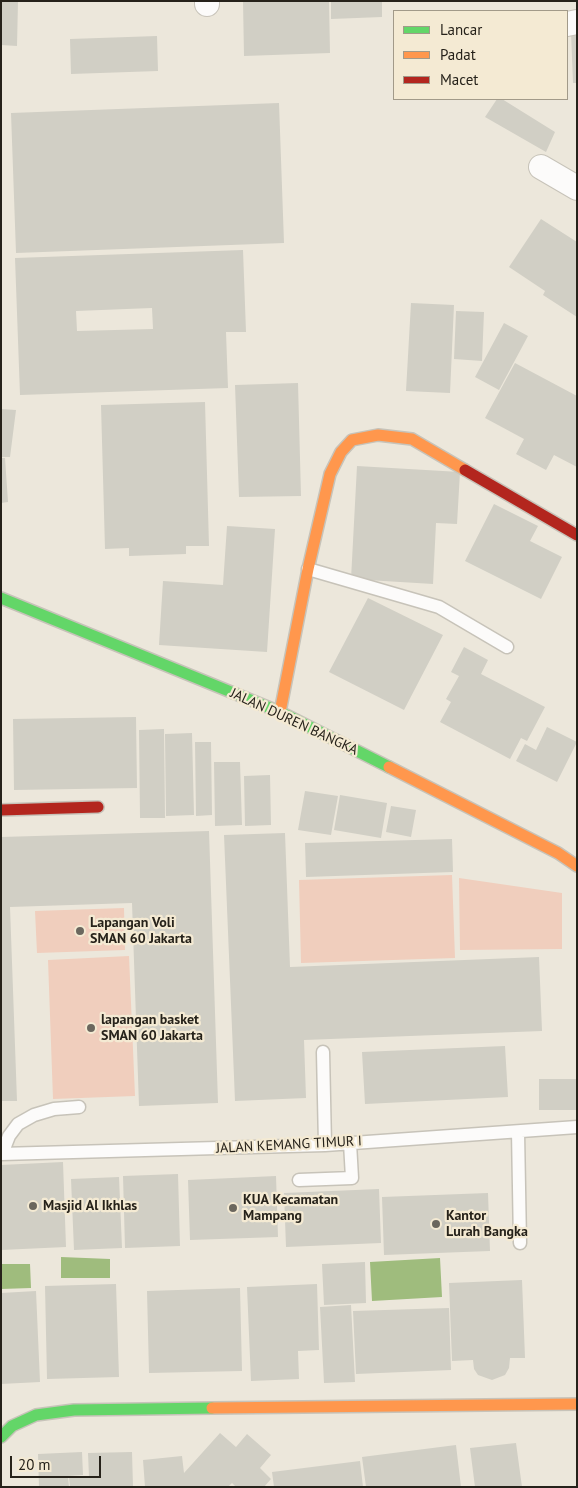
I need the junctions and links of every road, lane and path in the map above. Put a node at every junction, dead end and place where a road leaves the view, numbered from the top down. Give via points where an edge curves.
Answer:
1 (541, 167) dead end
2 (577, 188) edge
3 (577, 535) edge
4 (308, 569) junction
5 (1, 598) edge
6 (507, 647) dead end
7 (280, 712) junction
8 (98, 807) dead end
9 (1, 810) edge
10 (577, 866) edge
11 (323, 1052) dead end
12 (79, 1107) dead end
13 (577, 1127) edge
14 (518, 1132) junction
15 (350, 1143) junction
16 (326, 1144) junction
17 (2, 1154) edge
18 (299, 1180) dead end
19 (520, 1243) dead end
20 (577, 1404) edge
21 (1, 1437) edge

1 - 2 street
3 - 4 street via 412,439 378,435 352,440 341,452 330,474
4 - 6 lane via 439,607
4 - 7 street
5 - 7 street, JALAN DUREN BANGKA
7 - 10 street, JALAN DUREN BANGKA via 558,853
8 - 9 street
11 - 16 lane
12 - 17 lane via 54,1109 18,1124
13 - 14 lane, JALAN KEMANG TIMUR I
14 - 15 lane, JALAN KEMANG TIMUR I
14 - 19 lane
15 - 16 lane, JALAN KEMANG TIMUR I
15 - 18 lane via 352,1178
16 - 17 lane, JALAN KEMANG TIMUR I
20 - 21 street via 74,1410 36,1415 12,1426

